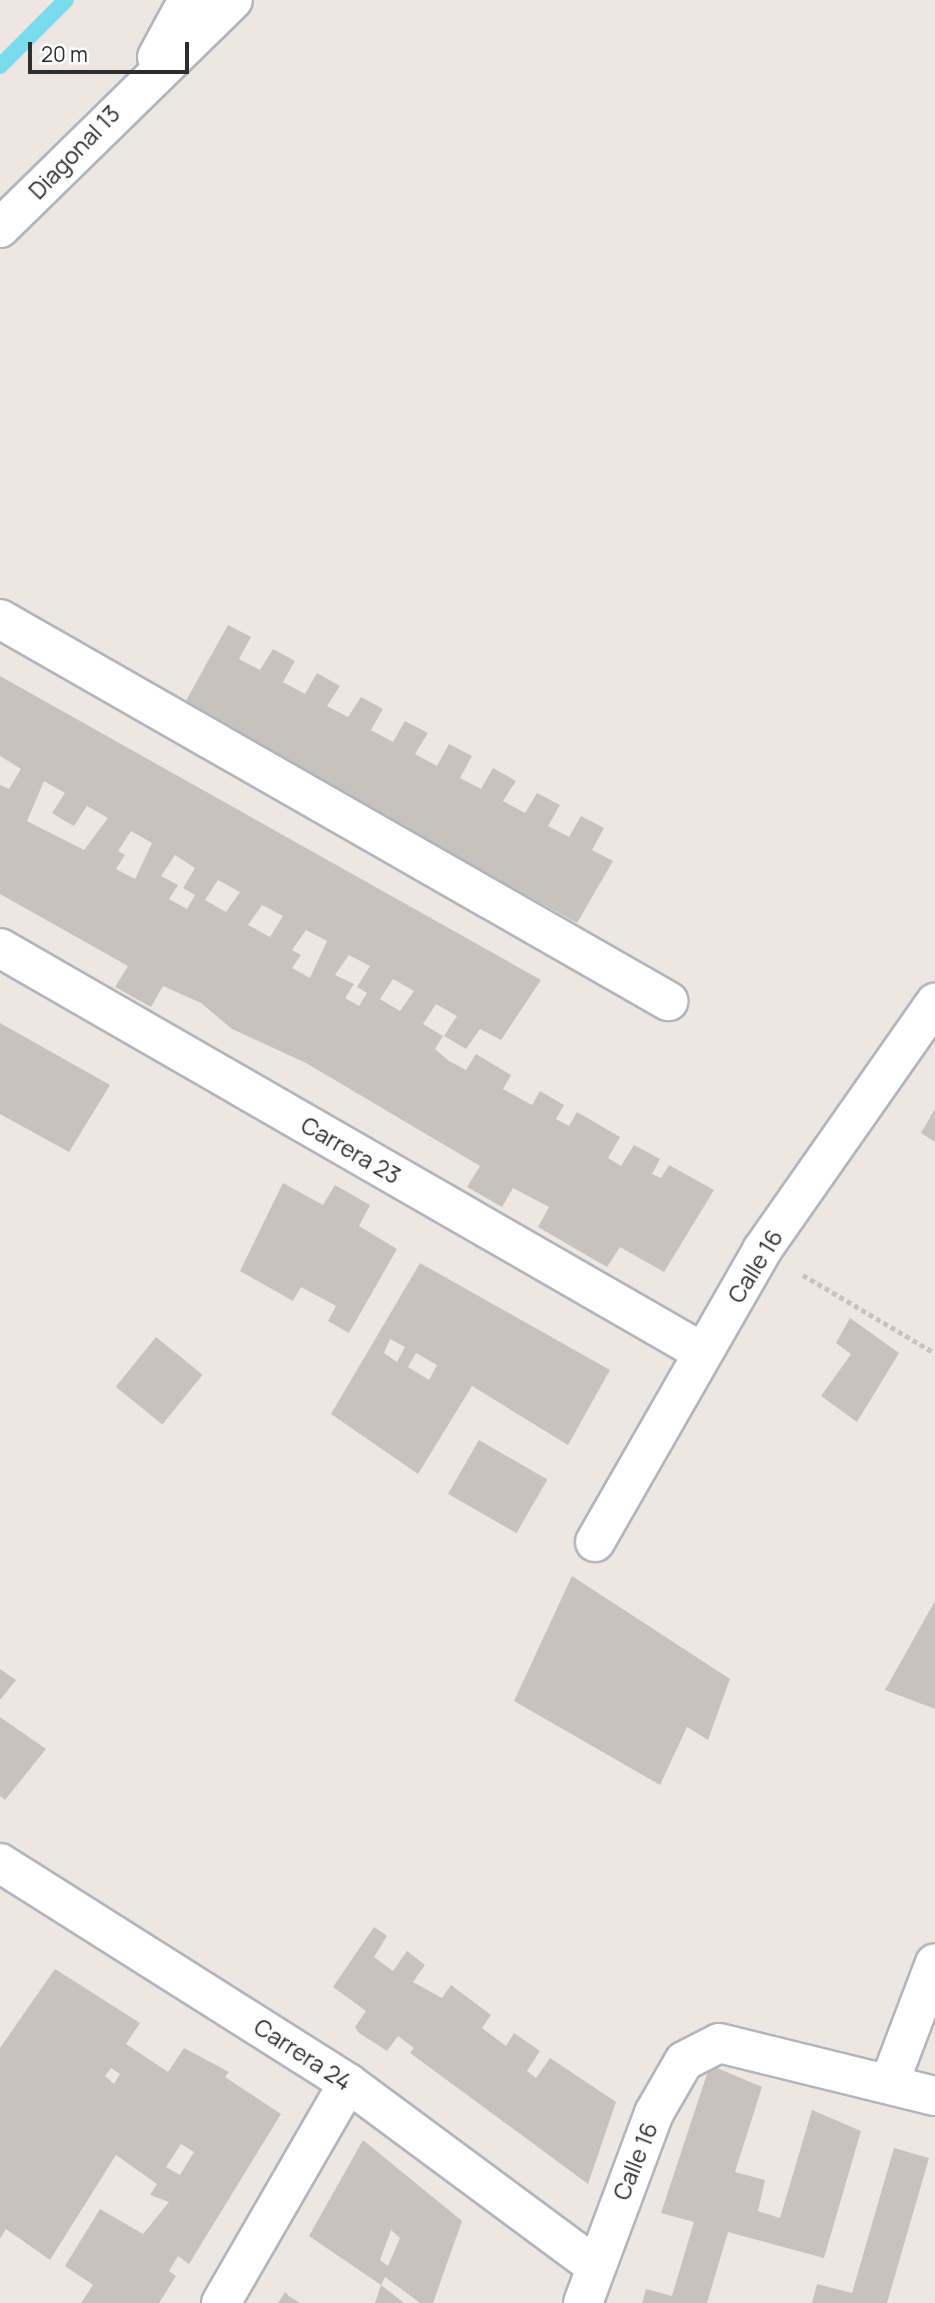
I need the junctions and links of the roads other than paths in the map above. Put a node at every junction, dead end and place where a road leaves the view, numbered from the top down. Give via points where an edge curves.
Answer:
1 (188, 0) edge
2 (233, 0) edge
3 (148, 76) junction
4 (0, 228) edge
5 (0, 618) edge
6 (0, 948) edge
7 (668, 1001) dead end
8 (930, 1020) edge
9 (702, 1352) junction
10 (595, 1542) dead end
11 (0, 1863) edge
12 (935, 1963) edge
13 (348, 2083) junction
14 (889, 2084) junction
15 (935, 2096) edge
16 (593, 2264) junction
17 (221, 2303) edge
18 (583, 2303) edge

1 - 3 street, Diagonal 13
2 - 3 street, Diagonal 13
3 - 4 street, Diagonal 13
5 - 7 street
6 - 9 street, Carrera 23
8 - 9 street, Calle 16 via 762,1251
9 - 10 street, Calle 16
11 - 13 street, Carrera 24
12 - 14 street
13 - 16 street, Carrera 24
13 - 17 street
14 - 15 street
14 - 16 street, Calle 16 via 719,2043 684,2061 654,2113
16 - 18 street, Calle 16

